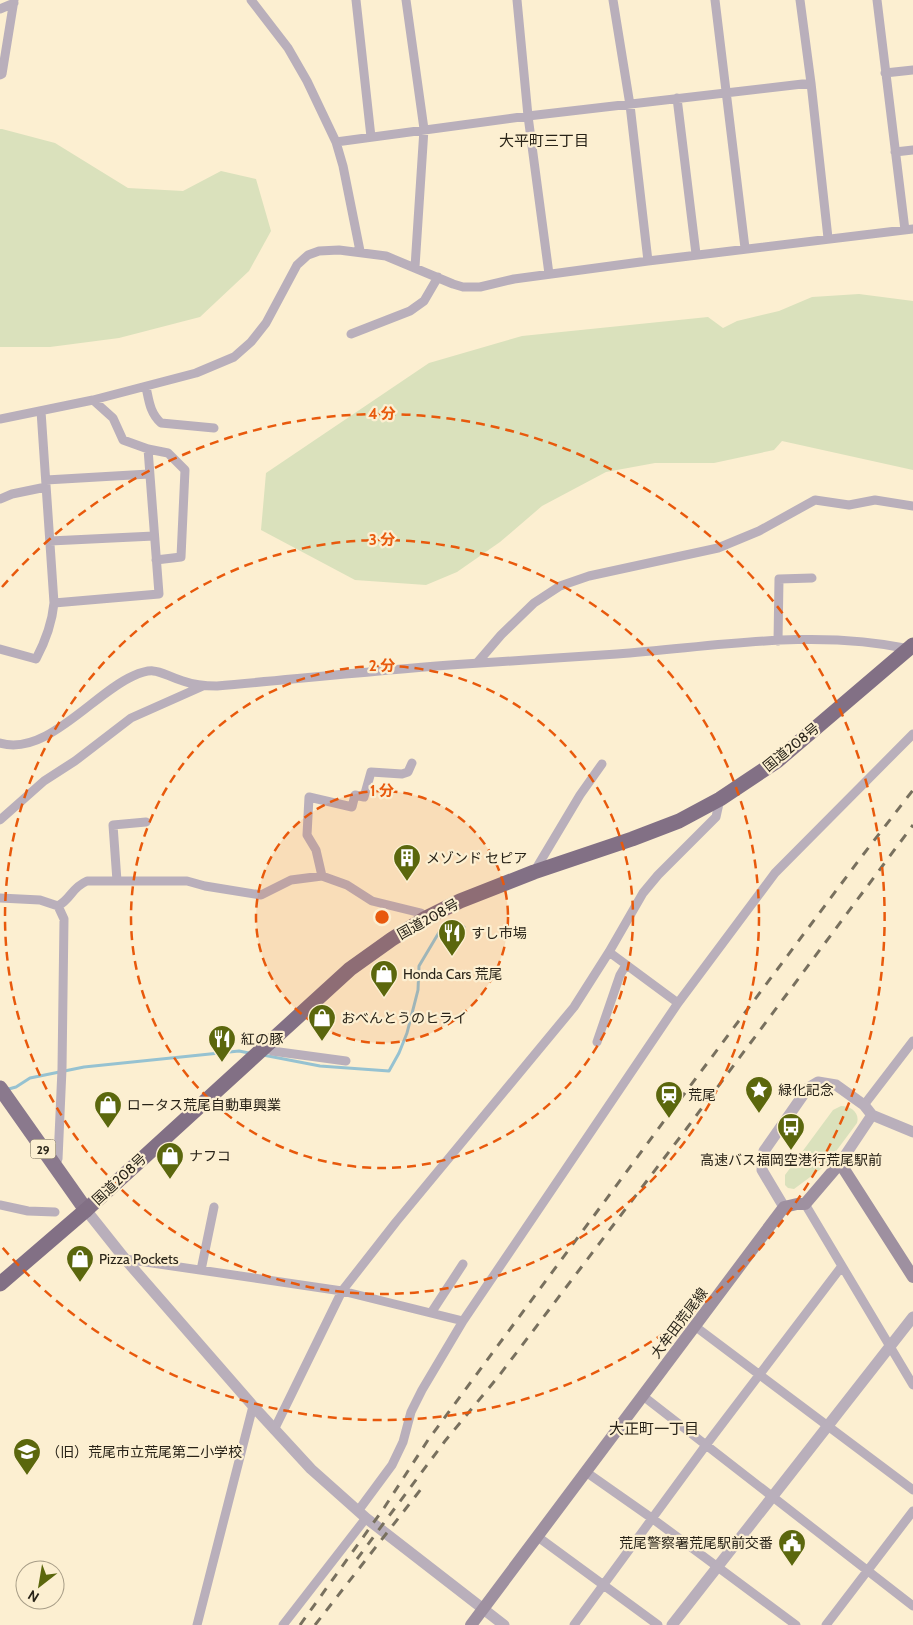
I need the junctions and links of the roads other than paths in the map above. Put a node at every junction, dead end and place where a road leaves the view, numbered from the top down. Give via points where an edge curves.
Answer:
1 (251, 0) edge
2 (356, 0) edge
3 (406, 0) edge
4 (517, 0) edge
5 (613, 0) edge
6 (715, 0) edge
7 (800, 0) edge
8 (877, 0) edge
9 (14, 2) edge
10 (0, 9) edge
11 (913, 70) edge
12 (885, 73) junction
13 (0, 75) edge
14 (811, 83) junction
15 (727, 92) junction
16 (677, 98) junction
17 (630, 105) junction
18 (528, 116) junction
19 (424, 129) junction
20 (371, 137) junction
21 (336, 142) junction
22 (913, 150) edge
23 (895, 152) junction
24 (909, 230) edge
25 (828, 238) junction
26 (745, 248) junction
27 (360, 251) junction
28 (696, 254) junction
29 (648, 261) junction
30 (415, 267) junction
31 (549, 274) junction
32 (438, 277) junction
33 (351, 334) dead end
34 (146, 387) junction
35 (94, 400) junction
36 (41, 411) junction
37 (0, 419) edge
38 (214, 428) dead end
39 (148, 449) junction
40 (150, 474) junction
41 (46, 484) junction
42 (0, 500) edge
43 (913, 506) edge
44 (154, 536) junction
45 (50, 541) junction
46 (156, 560) junction
47 (812, 578) dead end
48 (54, 603) junction
49 (778, 641) junction
50 (912, 648) edge
51 (0, 649) edge
52 (477, 664) junction
53 (203, 686) junction
54 (913, 734) edge
55 (0, 742) edge
56 (412, 762) dead end
57 (602, 764) dead end
58 (720, 799) junction
59 (0, 820) edge
60 (146, 822) dead end
61 (534, 872) junction
62 (322, 876) junction
63 (117, 881) junction
64 (0, 898) edge
65 (58, 906) junction
66 (424, 919) junction
67 (609, 952) junction
68 (626, 965) junction
69 (678, 1003) junction
70 (913, 1041) edge
71 (597, 1042) dead end
72 (263, 1047) junction
73 (904, 1053) junction
74 (913, 1059) edge
75 (346, 1061) dead end
76 (0, 1088) edge
77 (864, 1105) junction
78 (872, 1115) junction
79 (913, 1132) edge
80 (52, 1162) junction
81 (840, 1163) junction
82 (805, 1204) junction
83 (0, 1205) edge
84 (214, 1207) dead end
85 (784, 1207) junction
86 (86, 1210) junction
87 (55, 1212) dead end
88 (125, 1258) junction
89 (463, 1264) dead end
90 (842, 1266) junction
91 (201, 1270) junction
92 (913, 1277) edge
93 (2, 1281) edge
94 (342, 1291) junction
95 (431, 1313) junction
96 (913, 1317) edge
97 (463, 1321) junction
98 (696, 1326) junction
99 (890, 1346) junction
100 (760, 1375) junction
101 (913, 1385) edge
102 (643, 1396) junction
103 (253, 1406) junction
104 (829, 1426) junction
105 (274, 1430) junction
106 (706, 1445) junction
107 (586, 1472) junction
108 (913, 1490) edge
109 (773, 1496) junction
110 (913, 1511) edge
111 (362, 1514) junction
112 (653, 1519) junction
113 (538, 1537) junction
114 (717, 1567) junction
115 (868, 1571) junction
116 (603, 1584) junction
117 (913, 1606) edge
118 (483, 1609) junction
119 (197, 1625) edge
120 (282, 1625) edge
121 (471, 1625) edge
122 (504, 1625) edge
123 (574, 1625) edge
124 (658, 1625) edge
125 (672, 1625) edge
126 (796, 1625) edge
127 (826, 1625) edge

1 - 21 street via 288,48
2 - 20 street
3 - 19 street
4 - 18 street
5 - 17 street
6 - 15 street
7 - 14 street
8 - 12 street
9 - 10 street
9 - 13 street
11 - 12 street
12 - 23 street
14 - 15 street
14 - 25 street
15 - 16 street
15 - 26 street
16 - 17 street
16 - 28 street
17 - 18 street
17 - 29 street
18 - 19 street
18 - 31 street
19 - 20 street
19 - 30 street
20 - 21 street
21 - 27 street
22 - 23 street
23 - 24 street
24 - 25 street
25 - 26 street
26 - 28 street
27 - 30 street
27 - 34 street via 319,251 308,255 296,265 266,323 234,357 196,374
28 - 29 street
29 - 31 street
30 - 32 street
31 - 32 street via 480,286 463,286
32 - 33 street via 424,301 410,311
34 - 35 street
34 - 38 street via 151,410 161,424
35 - 36 street
35 - 39 street via 113,418 123,440
36 - 37 street
36 - 41 street
39 - 40 street
39 - 46 street via 168,453 185,470 181,557
40 - 41 street
40 - 44 street
41 - 42 street
41 - 45 street
43 - 52 street via 875,500 849,505 815,500 760,531 718,548 589,576 560,586 534,603
44 - 45 street
44 - 46 street
45 - 48 street
46 - 48 street via 159,594
47 - 49 street via 779,579
48 - 51 street via 52,622 36,659
49 - 50 street via 824,638
49 - 52 street
50 - 58 highway, 国道208号 via 777,761
52 - 53 street
53 - 55 street via 147,670 130,677 46,737 7,745
53 - 59 street via 131,718 44,782
54 - 69 street via 775,873
56 - 62 street via 408,772 402,774 371,772 364,797 356,795 352,807 309,797 308,835 316,850
57 - 61 street
58 - 61 highway, 国道208号 via 671,824
58 - 67 street via 716,817 643,893
60 - 63 street via 112,825
61 - 66 highway, 国道208号
62 - 63 street via 291,880 261,895 187,881
62 - 66 street via 347,885 372,901 421,913
63 - 65 street via 86,881 77,885 66,902
64 - 65 street via 40,900
65 - 80 street via 64,918 62,1069 58,1159
66 - 72 highway, 国道208号 via 350,969
67 - 68 street
67 - 94 street via 574,1007
68 - 69 street
68 - 71 street
69 - 97 street
70 - 73 street
72 - 75 street
72 - 86 highway, 国道208号
73 - 74 street
73 - 77 street
76 - 80 main road, 29 via 8,1106
77 - 78 street
77 - 85 street via 836,1085 818,1082 808,1088 764,1151 762,1170
78 - 79 street
78 - 81 street
80 - 86 main road, 29
81 - 82 main road
81 - 92 main road
82 - 85 main road
82 - 90 street
83 - 87 street
84 - 91 street
85 - 98 main road, 大牟田荒尾線
86 - 88 street
86 - 93 highway, 国道208号
88 - 91 street
88 - 103 street
89 - 95 street
90 - 99 street
90 - 100 street
91 - 94 street
94 - 95 street
94 - 105 street
95 - 97 street
96 - 99 street
97 - 111 street via 422,1390 392,1465
98 - 100 street
98 - 102 main road, 大牟田荒尾線
99 - 101 street
99 - 104 street
100 - 104 street
100 - 106 street
102 - 106 street
102 - 107 main road, 大牟田荒尾線
103 - 105 street
103 - 119 street
104 - 108 street
104 - 109 street
105 - 111 street via 311,1469
106 - 109 street
106 - 112 street
107 - 112 street
107 - 113 main road, 大牟田荒尾線
109 - 114 street
109 - 115 street
110 - 115 street
111 - 118 street
111 - 120 street
112 - 114 street
112 - 116 street
113 - 116 street
113 - 118 main road, 大牟田荒尾線
114 - 125 street
114 - 126 street
115 - 117 street
115 - 127 street
116 - 123 street
116 - 124 street
118 - 121 main road, 大牟田荒尾線
118 - 122 street

